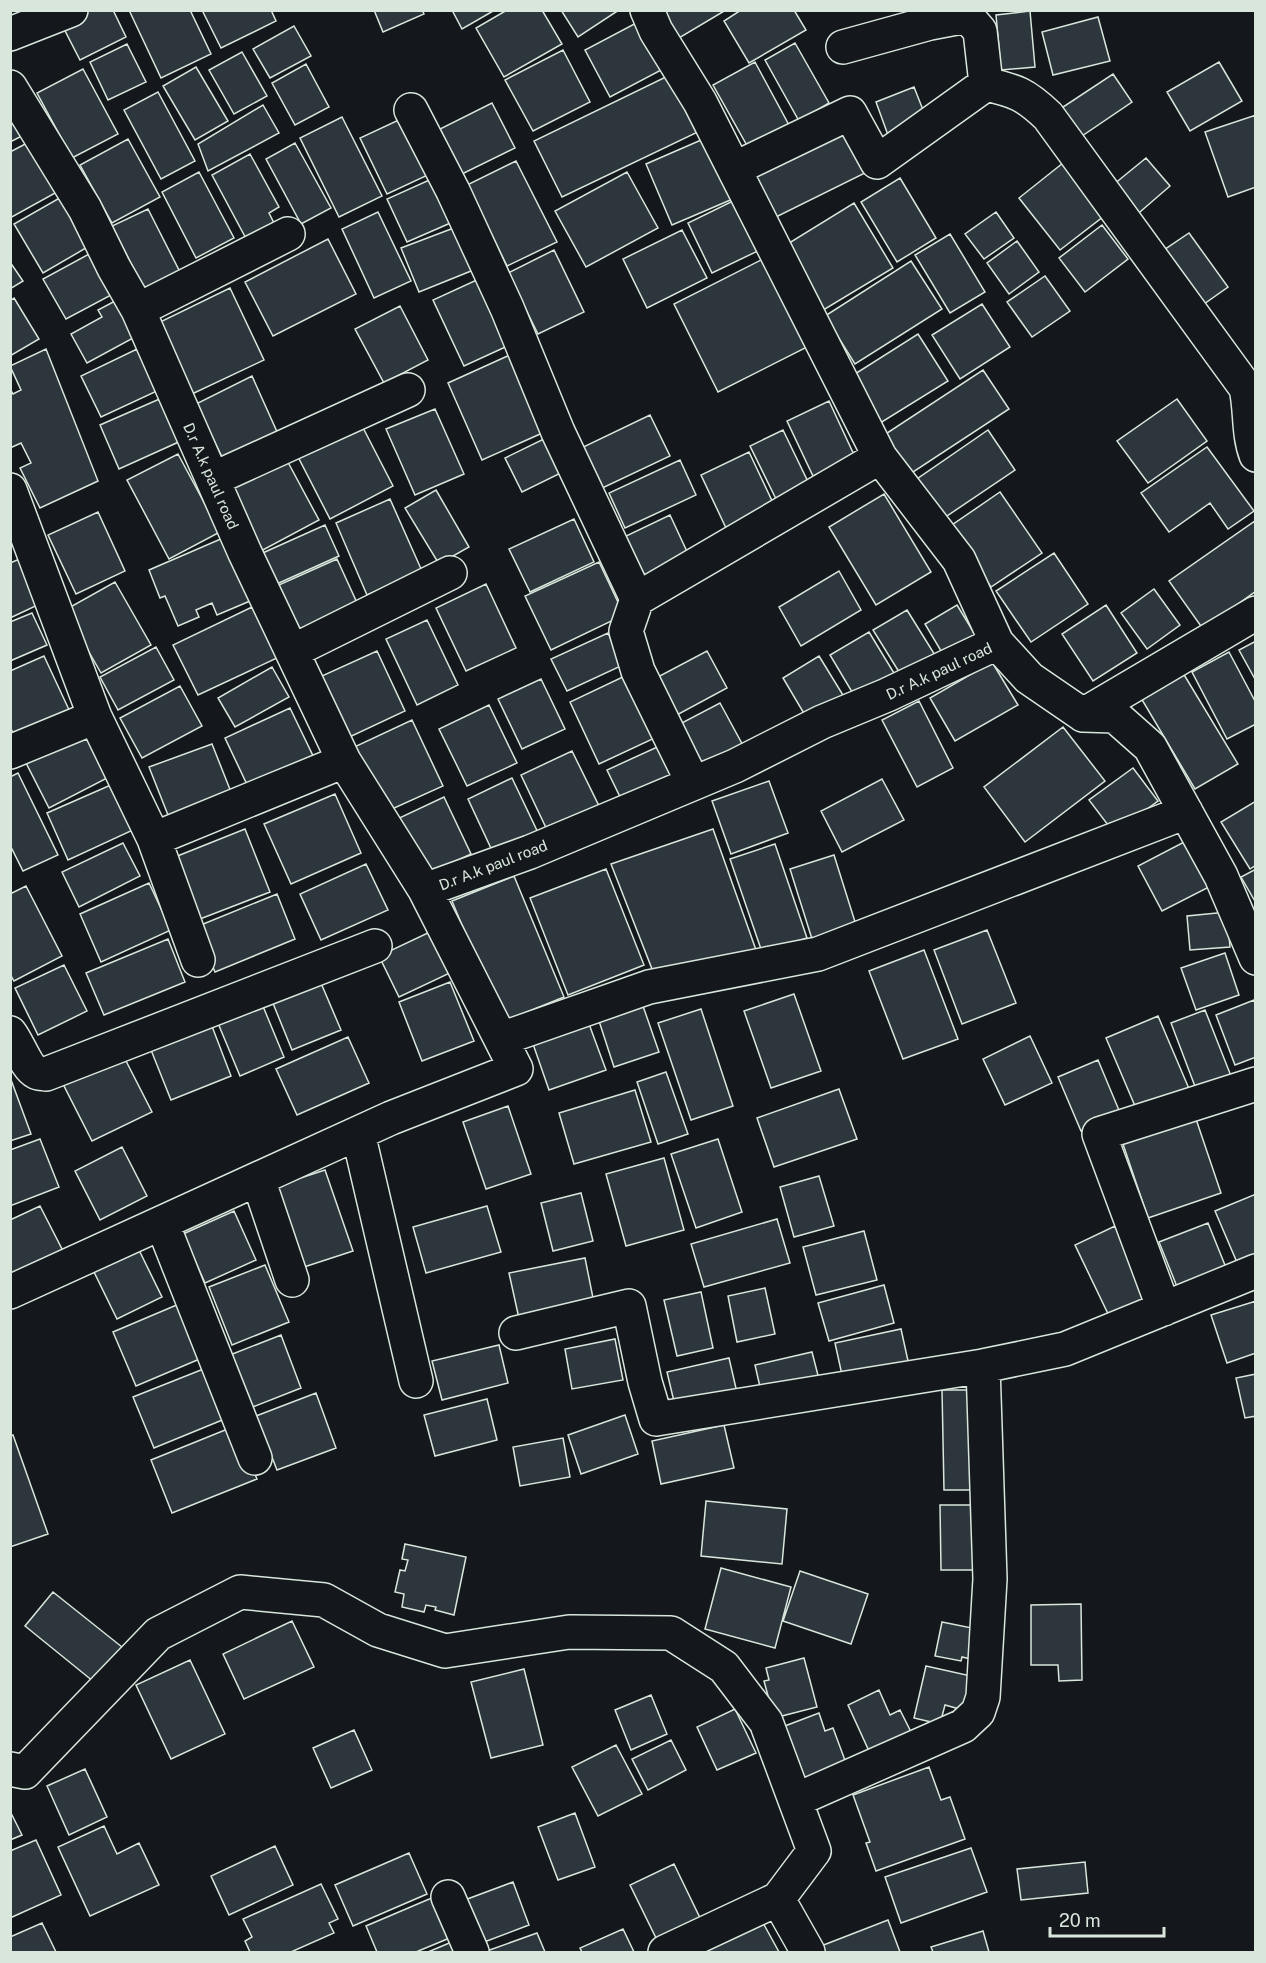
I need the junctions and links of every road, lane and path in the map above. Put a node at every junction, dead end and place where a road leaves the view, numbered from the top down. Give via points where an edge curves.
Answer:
1 (70, 10) edge
2 (647, 10) edge
3 (10, 34) edge
4 (843, 47) dead end
5 (986, 84) junction
6 (10, 87) edge
7 (411, 110) dead end
8 (734, 169) junction
9 (288, 234) dead end
10 (138, 310) junction
11 (408, 390) dead end
12 (1253, 409) edge
13 (1256, 455) edge
14 (880, 458) junction
15 (213, 479) junction
16 (10, 490) edge
17 (450, 573) dead end
18 (637, 599) junction
19 (1256, 613) edge
20 (997, 643) junction
21 (293, 651) junction
22 (1083, 715) junction
23 (95, 717) junction
24 (10, 752) edge
25 (344, 761) junction
26 (693, 783) junction
27 (1186, 812) junction
28 (154, 839) junction
29 (425, 890) junction
30 (375, 946) dead end
31 (1256, 958) edge
32 (198, 960) dead end
33 (11, 1033) edge
34 (501, 1039) junction
35 (1256, 1084) edge
36 (358, 1133) junction
37 (258, 1179) junction
38 (162, 1222) junction
39 (1256, 1271) edge
40 (292, 1280) dead end
41 (10, 1292) edge
42 (1164, 1309) junction
43 (516, 1333) dead end
44 (983, 1366) junction
45 (416, 1381) dead end
46 (255, 1458) dead end
47 (10, 1769) edge
48 (796, 1800) junction
49 (448, 1897) dead end
50 (778, 1899) junction
51 (472, 1953) edge
52 (665, 1953) edge
53 (808, 1953) edge

1 - 3 street
2 - 8 street
4 - 5 street via 967,16 980,31
5 - 8 street via 877,162 850,112
5 - 12 street via 1029,98 1048,116 1246,388
6 - 10 street, D.r A.k paul road via 85,209
7 - 18 street via 507,308 558,432
8 - 14 street
9 - 10 street
10 - 15 street, D.r A.k paul road
11 - 15 street
12 - 13 street via 1251,442
14 - 18 street
14 - 20 street via 959,560
15 - 21 street, D.r A.k paul road
16 - 23 street
17 - 21 street
18 - 26 street via 626,631 638,671
19 - 22 street
20 - 22 street, D.r A.k paul road via 1029,678
20 - 26 street, D.r A.k paul road
21 - 25 street, D.r A.k paul road
22 - 27 street via 1115,716 1150,747
23 - 24 street
23 - 28 street
25 - 28 street
25 - 29 street, D.r A.k paul road
26 - 29 street, D.r A.k paul road via 530,852
27 - 31 street via 1221,876
27 - 34 street via 818,954 649,987
28 - 32 street
29 - 34 street
30 - 33 street via 46,1074 36,1072 28,1063
34 - 36 street via 516,1068
35 - 42 street via 1099,1134
36 - 37 street
36 - 45 street
37 - 38 street
37 - 40 street
38 - 41 street
38 - 46 street
39 - 42 street
42 - 44 street via 1065,1349
43 - 44 street via 629,1306 656,1419
44 - 48 street via 990,1579 983,1697 978,1712 963,1726
47 - 48 street via 25,1772 158,1634 240,1592 324,1600 378,1630 445,1651 569,1632 671,1633 724,1667 766,1722
48 - 50 street via 814,1851
49 - 51 street
50 - 52 street
50 - 53 street

